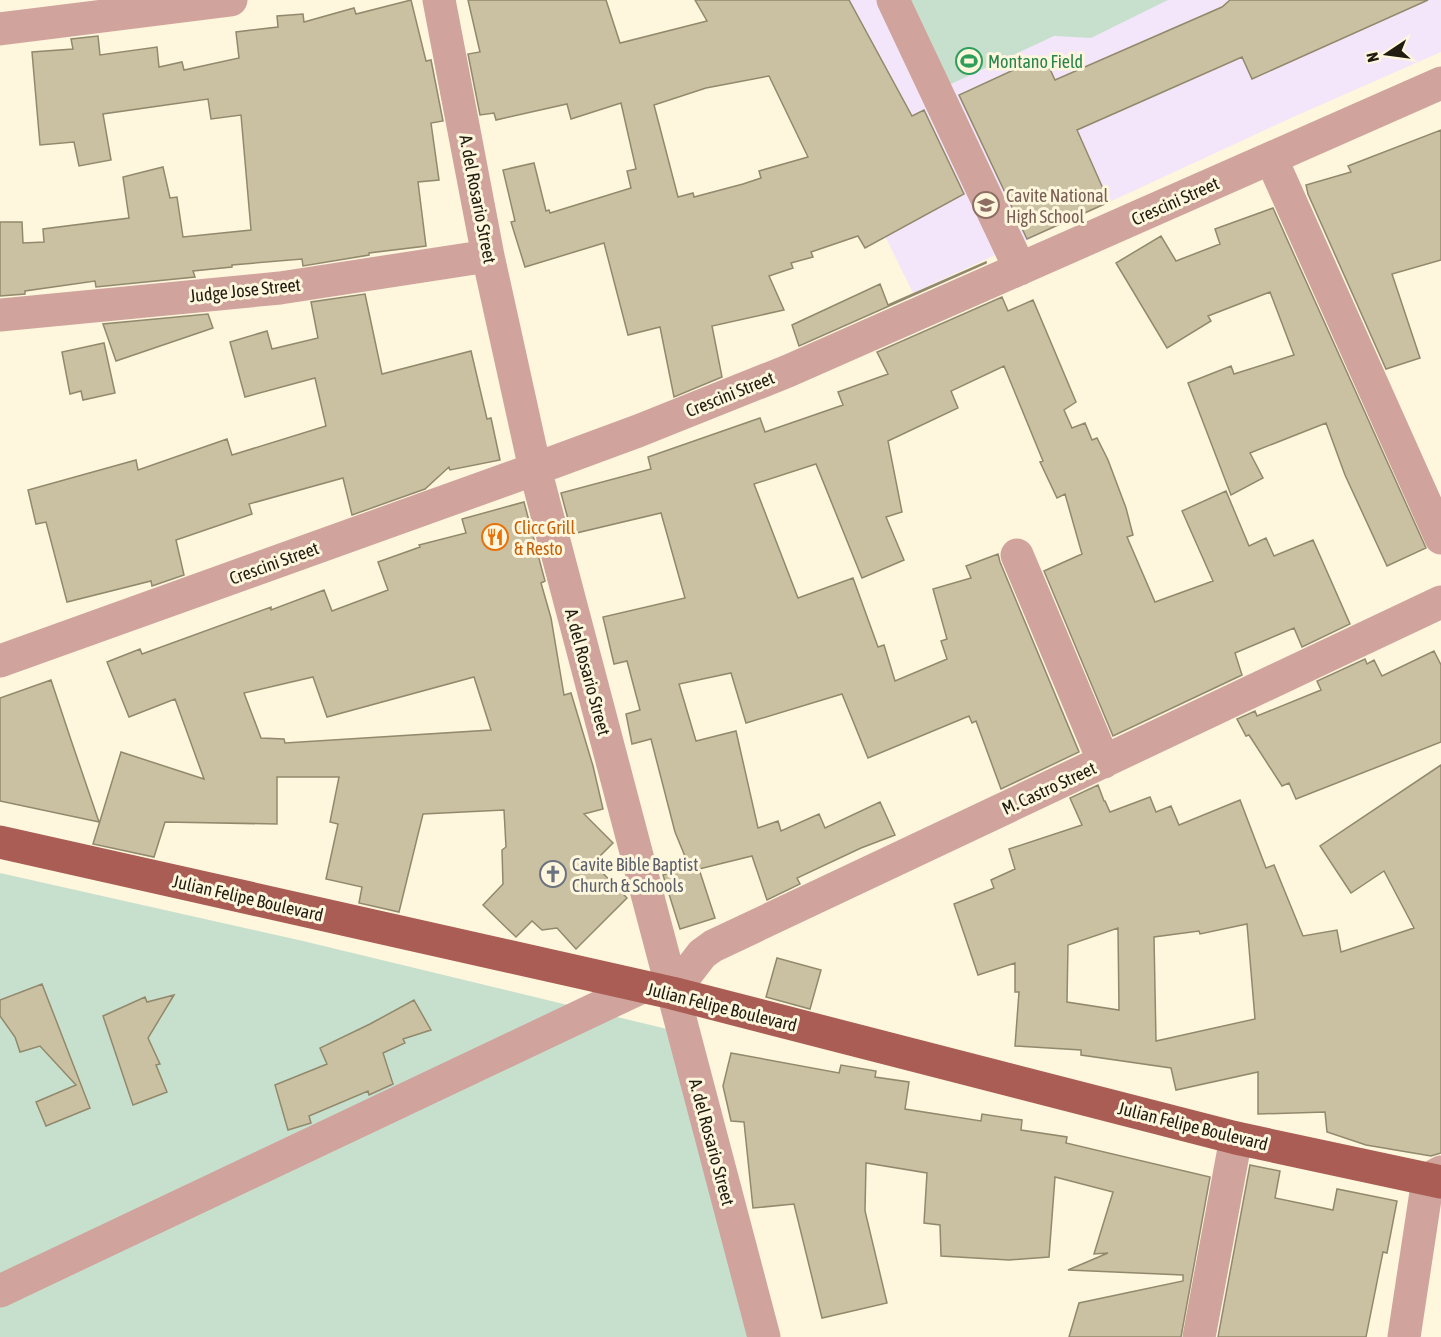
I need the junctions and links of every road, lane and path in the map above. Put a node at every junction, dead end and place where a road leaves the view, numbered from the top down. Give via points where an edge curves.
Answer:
1 (231, 0) edge
2 (439, 0) edge
3 (893, 0) edge
4 (0, 29) edge
5 (1441, 83) edge
6 (1272, 159) junction
7 (488, 256) junction
8 (1020, 269) junction
9 (0, 315) edge
10 (535, 469) junction
11 (1441, 537) edge
12 (1017, 555) dead end
13 (1441, 602) edge
14 (0, 661) edge
15 (1104, 762) junction
16 (0, 842) edge
17 (657, 990) junction
18 (1236, 1138) junction
19 (1437, 1178) edge
20 (0, 1291) edge
21 (764, 1337) edge
22 (1199, 1337) edge
23 (1404, 1337) edge

1 - 4 street
2 - 7 street, A. del Rosario Street
3 - 8 street
5 - 6 street, Crescini Street
6 - 8 street, Crescini Street
6 - 11 street
7 - 9 street, Judge Jose Street via 280,288
7 - 10 street, A. del Rosario Street
8 - 10 street, Crescini Street via 788,371
10 - 14 street, Crescini Street
10 - 17 street, A. del Rosario Street
12 - 15 street
13 - 15 street, M. Castro Street
15 - 17 street, M. Castro Street via 713,946
16 - 17 main road, Julian Felipe Boulevard
17 - 18 main road, Julian Felipe Boulevard
17 - 20 street
17 - 21 street, A. del Rosario Street
18 - 19 main road, Julian Felipe Boulevard
18 - 22 street
19 - 23 street

